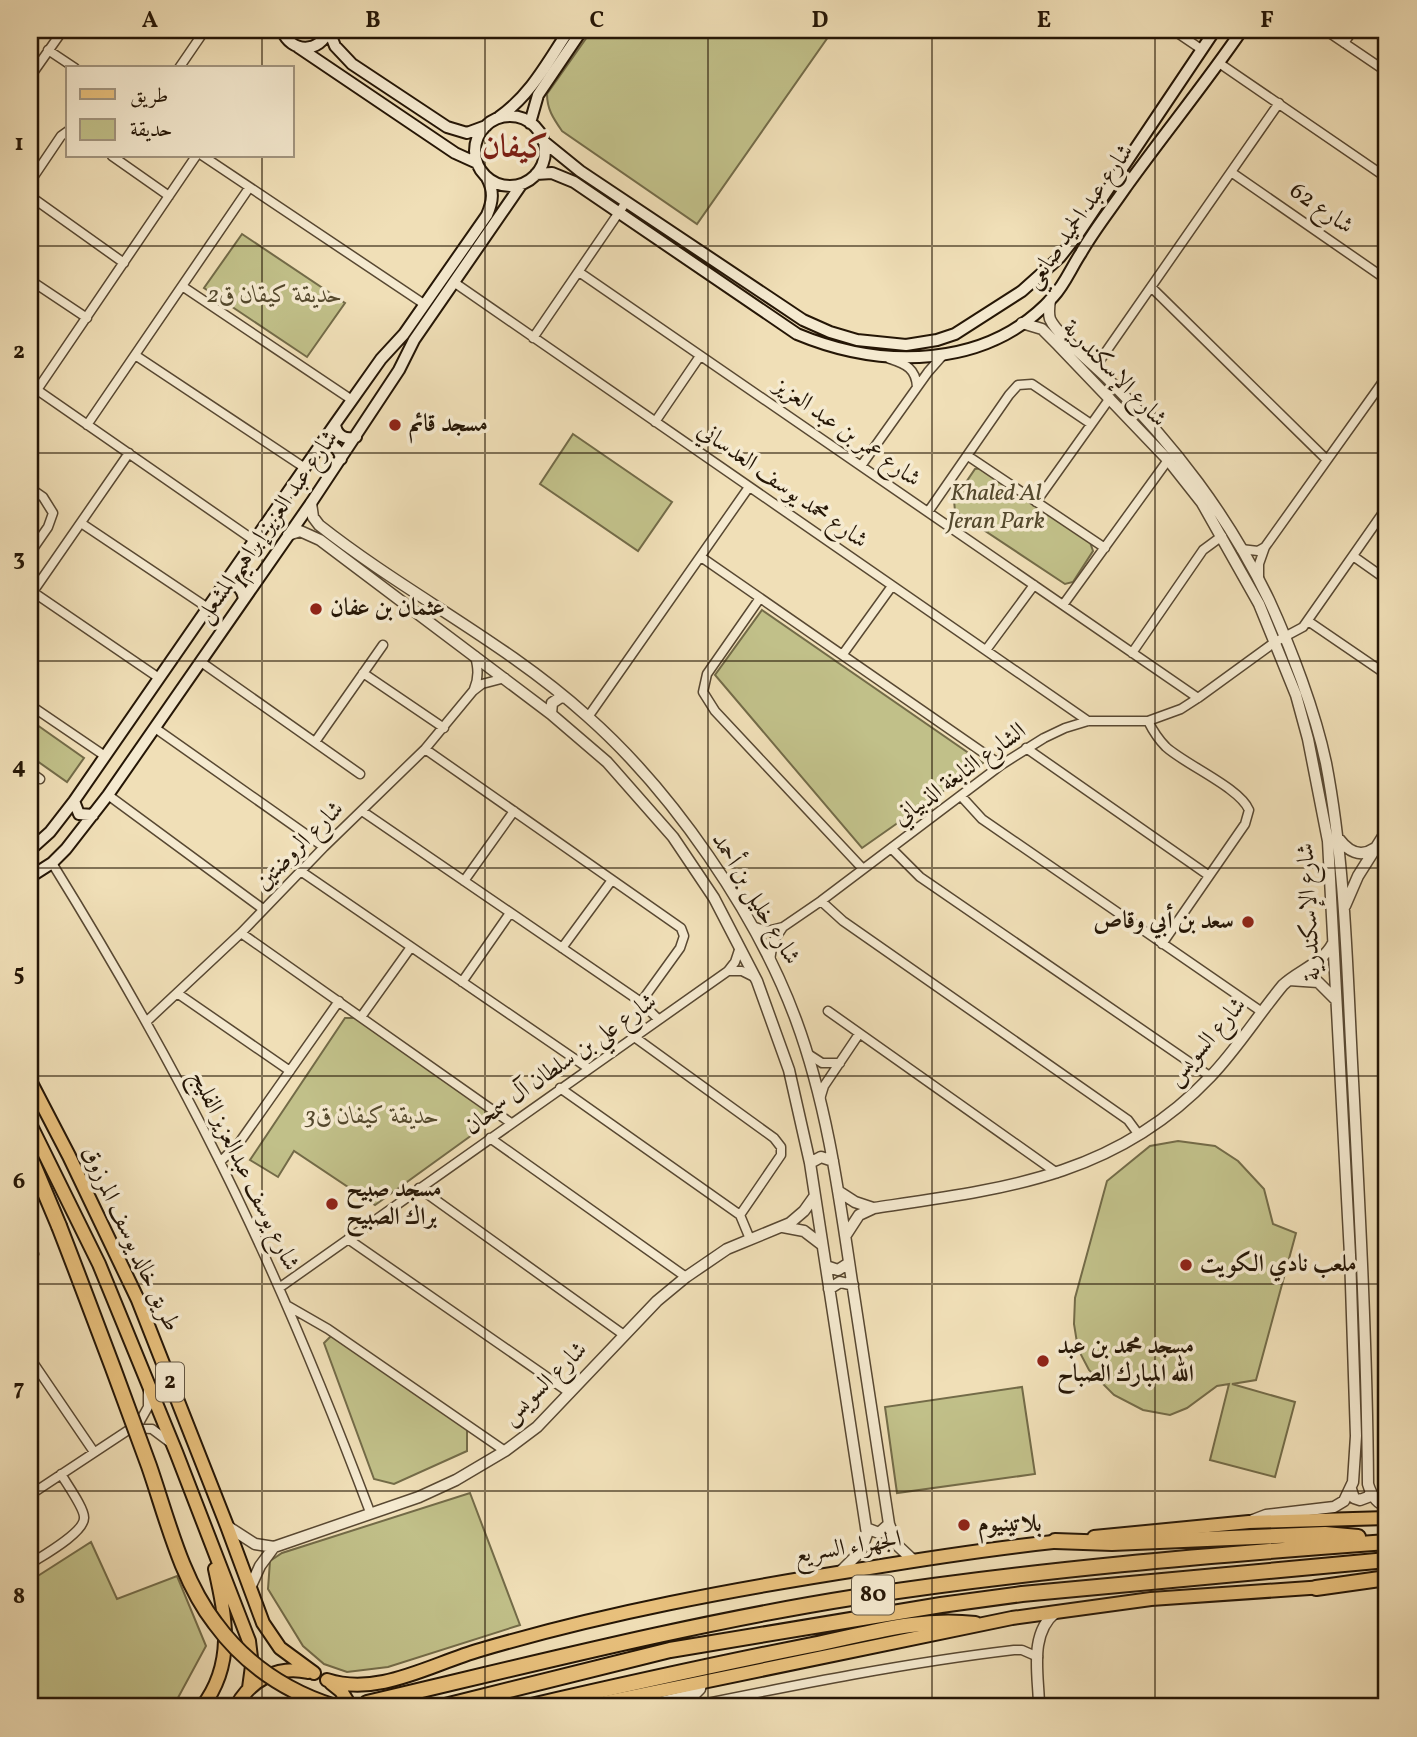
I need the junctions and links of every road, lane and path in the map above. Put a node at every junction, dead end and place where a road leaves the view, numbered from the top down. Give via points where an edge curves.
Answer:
1 (63, 30) edge
2 (205, 30) edge
3 (569, 30) edge
4 (582, 30) edge
5 (1173, 30) edge
6 (1215, 30) edge
7 (1242, 30) edge
8 (1325, 30) edge
9 (1353, 30) edge
10 (329, 31) edge
11 (281, 32) edge
12 (1344, 43) junction
13 (298, 47) junction
14 (1201, 49) junction
15 (48, 50) junction
16 (1220, 63) junction
17 (72, 66) edge
18 (180, 66) edge
19 (1387, 72) edge
20 (30, 77) edge
21 (1180, 81) junction
22 (1198, 93) junction
23 (1279, 103) junction
24 (490, 123) junction
25 (530, 123) junction
26 (66, 132) edge
27 (543, 141) junction
28 (115, 158) edge
29 (195, 158) edge
30 (206, 158) edge
31 (477, 163) junction
32 (1231, 172) junction
33 (536, 174) junction
34 (487, 178) junction
35 (1387, 178) edge
36 (30, 182) edge
37 (521, 184) junction
38 (249, 188) junction
39 (30, 196) edge
40 (169, 196) junction
41 (626, 202) junction
42 (618, 213) junction
43 (124, 263) junction
44 (1049, 268) junction
45 (579, 272) junction
46 (30, 280) edge
47 (1066, 280) junction
48 (1387, 280) edge
49 (455, 283) junction
50 (182, 286) junction
51 (1151, 287) junction
52 (1050, 300) junction
53 (424, 304) junction
54 (87, 318) junction
55 (982, 318) junction
56 (1021, 323) junction
57 (533, 338) junction
58 (996, 339) junction
59 (1062, 341) junction
60 (135, 355) junction
61 (943, 355) junction
62 (700, 356) junction
63 (884, 358) junction
64 (381, 359) junction
65 (1096, 366) junction
66 (398, 370) junction
67 (1387, 376) edge
68 (917, 387) junction
69 (34, 388) edge
70 (1377, 390) junction
71 (1387, 396) edge
72 (1111, 398) junction
73 (352, 400) junction
74 (656, 422) junction
75 (335, 424) junction
76 (1091, 424) junction
77 (88, 425) junction
78 (356, 437) junction
79 (319, 447) junction
80 (129, 453) junction
81 (968, 456) junction
82 (341, 459) junction
83 (1167, 460) junction
84 (1327, 460) junction
85 (861, 466) junction
86 (305, 468) junction
87 (749, 487) junction
88 (30, 488) edge
89 (1036, 502) junction
90 (312, 503) junction
91 (1387, 507) edge
92 (928, 512) junction
93 (81, 523) junction
94 (288, 535) junction
95 (1222, 536) junction
96 (255, 541) junction
97 (1265, 547) junction
98 (1105, 548) junction
99 (1241, 549) junction
100 (30, 553) edge
101 (1353, 556) junction
102 (701, 557) junction
103 (242, 560) junction
104 (261, 574) junction
105 (1387, 580) edge
106 (1259, 582) junction
107 (1034, 585) junction
108 (892, 586) junction
109 (223, 588) junction
110 (31, 594) edge
111 (760, 598) junction
112 (244, 599) junction
113 (1063, 606) junction
114 (208, 608) junction
115 (450, 614) junction
116 (1308, 621) junction
117 (440, 630) junction
118 (1285, 637) junction
119 (1275, 642) junction
120 (383, 645) dead end
121 (986, 650) junction
122 (1132, 653) junction
123 (843, 654) junction
124 (475, 656) junction
125 (201, 662) junction
126 (363, 673) junction
127 (1387, 675) edge
128 (159, 678) junction
129 (506, 678) junction
130 (547, 681) junction
131 (473, 691) junction
132 (531, 698) junction
133 (566, 698) junction
134 (1198, 698) junction
135 (30, 705) edge
136 (551, 714) junction
137 (589, 717) junction
138 (1148, 720) junction
139 (1088, 722) junction
140 (155, 728) junction
141 (444, 728) junction
142 (315, 742) junction
143 (1026, 748) junction
144 (425, 749) junction
145 (105, 756) junction
146 (630, 758) junction
147 (1001, 765) junction
148 (616, 771) junction
149 (30, 772) edge
150 (360, 774) dead end
151 (40, 779) dead end
152 (108, 795) junction
153 (961, 796) junction
154 (74, 801) junction
155 (362, 811) junction
156 (514, 811) junction
157 (93, 815) junction
158 (59, 821) junction
159 (1387, 830) edge
160 (78, 834) junction
161 (1338, 836) junction
162 (1376, 846) junction
163 (324, 847) junction
164 (891, 848) junction
165 (30, 850) edge
166 (51, 863) junction
167 (863, 869) junction
168 (302, 872) junction
169 (1208, 875) junction
170 (30, 877) edge
171 (612, 880) junction
172 (464, 881) junction
173 (821, 901) junction
174 (1345, 908) junction
175 (263, 909) junction
176 (510, 913) junction
177 (751, 923) junction
178 (783, 927) junction
179 (730, 928) junction
180 (242, 933) junction
181 (1333, 942) junction
182 (1162, 944) junction
183 (411, 947) junction
184 (562, 948) junction
185 (739, 950) junction
186 (770, 960) junction
187 (728, 971) junction
188 (777, 975) junction
189 (756, 979) junction
190 (1288, 980) junction
191 (462, 982) junction
192 (177, 993) junction
193 (339, 1001) junction
194 (1336, 1001) junction
195 (641, 1002) junction
196 (828, 1011) dead end
197 (1262, 1013) junction
198 (361, 1017) junction
199 (658, 1019) junction
200 (146, 1022) junction
201 (859, 1034) junction
202 (633, 1036) junction
203 (808, 1054) junction
204 (840, 1063) junction
205 (587, 1068) junction
206 (290, 1071) junction
207 (1210, 1077) junction
208 (30, 1081) edge
209 (560, 1088) junction
210 (820, 1099) junction
211 (512, 1123) junction
212 (30, 1124) edge
213 (1139, 1135) junction
214 (490, 1138) junction
215 (30, 1157) edge
216 (833, 1161) junction
217 (220, 1162) junction
218 (810, 1163) junction
219 (1057, 1173) junction
220 (419, 1188) junction
221 (838, 1191) junction
222 (814, 1196) junction
223 (1359, 1199) junction
224 (1348, 1200) junction
225 (69, 1201) junction
226 (874, 1208) junction
227 (1354, 1214) junction
228 (740, 1215) junction
229 (782, 1227) junction
230 (846, 1236) junction
231 (348, 1239) junction
232 (750, 1239) junction
233 (821, 1244) junction
234 (849, 1263) junction
235 (826, 1266) junction
236 (685, 1277) junction
237 (853, 1285) junction
238 (279, 1287) junction
239 (829, 1289) junction
240 (138, 1300) junction
241 (288, 1306) junction
242 (624, 1335) junction
243 (31, 1365) edge
244 (146, 1378) junction
245 (570, 1393) junction
246 (133, 1428) junction
247 (505, 1451) junction
248 (94, 1452) junction
249 (176, 1452) junction
250 (61, 1474) junction
251 (1351, 1489) junction
252 (1371, 1492) junction
253 (30, 1494) edge
254 (1387, 1506) edge
255 (370, 1512) junction
256 (1387, 1518) edge
257 (1249, 1522) junction
258 (889, 1524) junction
259 (227, 1526) junction
260 (866, 1528) junction
261 (206, 1531) junction
262 (1387, 1540) edge
263 (1055, 1541) junction
264 (274, 1547) junction
265 (1387, 1560) edge
266 (914, 1561) junction
267 (30, 1564) edge
268 (840, 1572) junction
269 (1387, 1578) edge
270 (1387, 1586) edge
271 (250, 1588) junction
272 (1315, 1588) junction
273 (1057, 1611) junction
274 (1012, 1618) junction
275 (975, 1625) junction
276 (1038, 1636) junction
277 (1038, 1657) junction
278 (314, 1674) junction
279 (327, 1680) junction
280 (701, 1683) junction
281 (249, 1688) junction
282 (367, 1703) dead end
283 (236, 1705) edge
284 (202, 1707) edge
285 (335, 1707) edge
286 (351, 1707) edge
287 (441, 1707) edge
288 (527, 1707) edge
289 (582, 1707) edge
290 (638, 1707) edge
291 (687, 1707) edge
292 (1039, 1707) edge

1 - 15 street
2 - 18 street
3 - 24 main road via 518,103
4 - 25 main road via 538,95
5 - 14 street
6 - 14 main road, شارع عبد الحميد صانعي
7 - 16 main road, شارع عبد الحميد صانعي
8 - 12 street
9 - 12 street
10 - 13 main road via 317,46
10 - 24 main road via 335,46 352,64 447,127 467,133
11 - 13 main road
12 - 19 street
13 - 31 main road
14 - 21 main road, شارع عبد الحميد صانعي
15 - 17 street
15 - 20 street
16 - 22 main road, شارع عبد الحميد صانعي
16 - 23 street
21 - 22 main road via 1184,94
21 - 44 main road, شارع عبد الحميد صانعي via 1079,234
22 - 47 main road, شارع عبد الحميد صانعي via 1172,122
23 - 32 street
23 - 35 street
24 - 25 main road via 513,117
24 - 31 main road via 476,144
25 - 27 main road
26 - 36 street
27 - 33 main road via 545,153
27 - 41 main road, شارع عبد الحميد صانعي
28 - 40 street
29 - 40 street
30 - 38 street
31 - 34 main road
32 - 48 street, شارع 62
32 - 51 street
33 - 37 main road
33 - 42 main road, شارع عبد الحميد صانعي via 564,176
34 - 37 main road via 509,186
34 - 53 main road, شارع عبد العزيز إبراهيم المشعل via 493,197 487,215
37 - 49 main road, شارع عبد العزيز إبراهيم المشعل
38 - 50 street
38 - 53 street
39 - 43 street
40 - 43 street
41 - 42 street
41 - 55 main road, شارع عبد الحميد صانعي via 780,305 830,332 906,345 955,334
42 - 45 street
42 - 63 main road, شارع عبد الحميد صانعي via 797,334 826,346
43 - 54 street
44 - 47 main road via 1062,268
44 - 55 main road, شارع عبد الحميد صانعي
45 - 57 street
45 - 62 street, شارع عمر بن عبد العزيز
46 - 54 street
47 - 52 main road, شارع عبد الحميد صانعي
49 - 57 street, شارع محمد يوسف العدساني
49 - 66 main road, شارع عبد العزيز إبراهيم المشعل
50 - 60 street
50 - 73 street
51 - 65 street
51 - 84 street
52 - 56 main road, شارع عبد الحميد صانعي
52 - 59 street, شارع الإسكندرية via 1049,315
53 - 64 main road, شارع عبد العزيز إبراهيم المشعل
54 - 69 street
55 - 58 main road via 979,332
56 - 58 main road, شارع عبد الحميد صانعي
56 - 59 street, شارع الإسكندرية
57 - 74 street, شارع محمد يوسف العدساني
58 - 61 main road, شارع عبد الحميد صانعي
59 - 65 street, شارع الإسكندرية
59 - 72 street, شارع الإسكندرية
60 - 77 street
60 - 86 street
61 - 63 main road, شارع عبد الحميد صانعي
61 - 68 street
62 - 74 street
62 - 85 street, شارع عمر بن عبد العزيز
63 - 68 street via 908,366
64 - 66 main road via 394,359
64 - 73 main road, شارع عبد العزيز إبراهيم المشعل
65 - 99 street, شارع الإسكندرية via 1191,471
66 - 78 main road, شارع عبد العزيز إبراهيم المشعل
67 - 70 street
68 - 85 street
69 - 77 street
70 - 71 street
70 - 84 street
72 - 76 street
72 - 83 street, شارع الإسكندرية
73 - 75 main road, شارع عبد العزيز إبراهيم المشعل
74 - 87 street, شارع محمد يوسف العدساني
75 - 78 main road via 341,436
75 - 79 main road, شارع عبد العزيز إبراهيم المشعل
76 - 81 street via 1025,383 1014,388
76 - 89 street
77 - 80 street
78 - 82 main road, شارع عبد العزيز إبراهيم المشعل
79 - 82 main road via 334,446
79 - 86 main road, شارع عبد العزيز إبراهيم المشعل
80 - 93 street
80 - 96 street
81 - 89 street
81 - 92 street
82 - 90 main road, شارع عبد العزيز إبراهيم المشعل
83 - 95 street, شارع الإسكندرية
83 - 98 street
84 - 97 street
85 - 92 street, شارع عمر بن عبد العزيز
86 - 96 main road, شارع عبد العزيز إبراهيم المشعل
87 - 102 street
87 - 108 street, شارع محمد يوسف العدساني
88 - 100 street via 53,513
89 - 98 street
90 - 94 main road, شارع عبد العزيز إبراهيم المشعل
90 - 115 street, شارع خليل بن أحمد via 319,525
91 - 101 street, الشارع النابغة الذبياني
92 - 107 street, شارع عمر بن عبد العزيز
93 - 110 street
93 - 114 street
94 - 104 main road, شارع عبد العزيز إبراهيم المشعل
94 - 117 street, شارع خليل بن أحمد via 300,531 320,540
95 - 119 street, شارع الإسكندرية
95 - 122 street via 1203,550
96 - 103 main road, شارع عبد العزيز إبراهيم المشعل
97 - 99 street
97 - 106 street
98 - 113 street
99 - 106 street, شارع الإسكندرية
101 - 105 street
101 - 116 street, الشارع النابغة الذبياني
102 - 111 street
102 - 137 street
103 - 104 main road via 245,577
103 - 109 main road, شارع عبد العزيز إبراهيم المشعل
104 - 112 main road, شارع عبد العزيز إبراهيم المشعل
106 - 118 street, شارع الإسكندرية
107 - 113 street, شارع عمر بن عبد العزيز
107 - 121 street
108 - 121 street, شارع محمد يوسف العدساني
108 - 123 street
109 - 112 main road via 237,585
109 - 114 main road, شارع عبد العزيز إبراهيم المشعل
110 - 128 street
111 - 123 street
111 - 167 street via 707,674 703,692 715,711
112 - 125 main road, شارع عبد العزيز إبراهيم المشعل
113 - 122 street, شارع عمر بن عبد العزيز
114 - 128 main road, شارع عبد العزيز إبراهيم المشعل
115 - 117 street via 442,618
115 - 130 street, شارع خليل بن أحمد
116 - 118 street, الشارع النابغة الذبياني
116 - 127 street
117 - 124 street, شارع خليل بن أحمد
118 - 119 street, الشارع النابغة الذبياني
118 - 161 street, شارع الإسكندرية via 1325,760
119 - 134 street, الشارع النابغة الذبياني
119 - 181 street, شارع الإسكندرية via 1296,695 1319,788 1328,841
120 - 126 street
121 - 139 street, شارع محمد يوسف العدساني
122 - 134 street, شارع عمر بن عبد العزيز
123 - 147 street
124 - 129 street, شارع خليل بن أحمد
124 - 131 street via 478,680
125 - 140 main road, شارع عبد العزيز إبراهيم المشعل
125 - 142 street
126 - 141 street
126 - 142 street
128 - 145 main road, شارع عبد العزيز إبراهيم المشعل
129 - 131 street, شارع الروضتين
129 - 132 street, شارع خليل بن أحمد
130 - 132 street via 543,693
130 - 133 street, شارع خليل بن أحمد
131 - 141 street, شارع الروضتين
132 - 136 street, شارع خليل بن أحمد
133 - 136 street via 552,703
133 - 137 street, شارع خليل بن أحمد
134 - 138 street, الشارع النابغة الذبياني
135 - 145 street
136 - 148 street, شارع خليل بن أحمد
137 - 146 street, شارع خليل بن أحمد
138 - 139 street, الشارع النابغة الذبياني
138 - 169 street via 1168,749 1246,803 1249,810 1245,824
139 - 143 street, الشارع النابغة الذبياني
140 - 152 main road, شارع عبد العزيز إبراهيم المشعل
140 - 163 street
141 - 144 street, شارع الروضتين
142 - 150 street
143 - 147 street, الشارع النابغة الذبياني
143 - 169 street
144 - 155 street, شارع الروضتين
144 - 156 street
145 - 154 main road, شارع عبد العزيز إبراهيم المشعل
146 - 148 street via 627,770
146 - 177 street, شارع خليل بن أحمد via 689,831
147 - 153 street, الشارع النابغة الذبياني
148 - 179 street, شارع خليل بن أحمد via 673,837
149 - 151 street
152 - 157 main road, شارع عبد العزيز إبراهيم المشعل
152 - 175 street
153 - 164 street, الشارع النابغة الذبياني
153 - 182 street via 982,819
154 - 157 main road via 79,814
154 - 158 main road, شارع عبد العزيز إبراهيم المشعل
155 - 163 street, شارع الروضتين
155 - 172 street
156 - 171 street
156 - 172 street
157 - 160 main road, شارع عبد العزيز إبراهيم المشعل
158 - 160 main road via 71,823
158 - 165 main road, شارع عبد العزيز إبراهيم المشعل
159 - 162 street
160 - 166 main road, شارع عبد العزيز إبراهيم المشعل
161 - 162 street via 1350,851 1359,854
161 - 174 street, شارع الإسكندرية
162 - 174 street
163 - 168 street, شارع الروضتين
164 - 167 street, الشارع النابغة الذبياني
164 - 207 street via 920,877
166 - 170 main road, شارع عبد العزيز إبراهيم المشعل
166 - 200 street, شارع يوسف عبدالعزيز الفليج
167 - 173 street, الشارع النابغة الذبياني
168 - 175 street, شارع الروضتين
168 - 183 street
169 - 182 street
171 - 184 street
171 - 195 street via 676,922 684,936
172 - 176 street
173 - 178 street, الشارع النابغة الذبياني
173 - 213 street via 1128,1120
174 - 223 street, شارع الإسكندرية
175 - 180 street, شارع الروضتين
176 - 184 street
176 - 191 street
177 - 178 street via 767,931
177 - 179 street via 740,919
177 - 186 street, شارع خليل بن أحمد
178 - 186 street
179 - 185 street, شارع خليل بن أحمد
180 - 192 street, شارع الروضتين
180 - 193 street
181 - 190 street, شارع السويس via 1324,956
181 - 194 street, شارع الإسكندرية
182 - 197 street
183 - 191 street
183 - 198 street
184 - 195 street
185 - 187 street, شارع علي بن سلطان آل سمحان
185 - 189 street, شارع خليل بن أحمد
186 - 188 street, شارع خليل بن أحمد
187 - 189 street via 742,971
187 - 199 street, شارع علي بن سلطان آل سمحان
188 - 189 street via 769,983
188 - 203 street, شارع خليل بن أحمد
189 - 218 street, شارع خليل بن أحمد via 789,1070
190 - 194 street via 1318,982
190 - 197 street, شارع السويس
191 - 205 street
192 - 200 street, شارع الروضتين
192 - 206 street
193 - 198 street
193 - 206 street
194 - 224 street, شارع الإسكندرية
195 - 199 street
196 - 201 street
197 - 207 street, شارع السويس
198 - 211 street
199 - 202 street, شارع علي بن سلطان آل سمحان
200 - 217 street, شارع يوسف عبدالعزيز الفليج
201 - 204 street
201 - 219 street
202 - 205 street, شارع علي بن سلطان آل سمحان
202 - 228 street via 781,1147 781,1155
203 - 204 street via 822,1063
203 - 210 street, شارع خليل بن أحمد
204 - 210 street
205 - 209 street, شارع علي بن سلطان آل سمحان
206 - 217 street
207 - 213 street, شارع السويس
208 - 240 main road, طريق خالد يوسف المرزوق / 2
209 - 211 street, شارع علي بن سلطان آل سمحان
209 - 228 street
210 - 216 street, شارع خليل بن أحمد
211 - 214 street, شارع علي بن سلطان آل سمحان
212 - 225 main road, طريق خالد يوسف المرزوق / 2
213 - 219 street, شارع السويس
214 - 220 street, شارع علي بن سلطان آل سمحان
214 - 236 street
215 - 285 highway, bridge via 112,1362 194,1588 213,1622 258,1669 286,1688
216 - 218 street via 821,1157
216 - 221 street, شارع خليل بن أحمد
217 - 238 street, شارع يوسف عبدالعزيز الفليج
218 - 222 street, شارع خليل بن أحمد
219 - 226 street, شارع السويس via 1029,1182
220 - 231 street, شارع علي بن سلطان آل سمحان
220 - 242 street
221 - 226 street
221 - 230 street, شارع خليل بن أحمد
222 - 229 street, شارع السويس via 797,1218
222 - 233 street, شارع خليل بن أحمد
223 - 224 street
223 - 227 street, شارع الإسكندرية
224 - 227 street, شارع الإسكندرية
225 - 240 main road via 103,1255 124,1304 134,1309
225 - 244 main road, طريق خالد يوسف المرزوق / 2
226 - 230 street via 859,1215
227 - 251 street, شارع الإسكندرية via 1356,1436
227 - 252 street, شارع الإسكندرية
228 - 232 street
229 - 232 street, شارع السويس
229 - 233 street via 804,1231
230 - 234 street, شارع خليل بن أحمد
231 - 238 street, شارع علي بن سلطان آل سمحان
231 - 245 street
232 - 236 street, شارع السويس
233 - 235 street, شارع خليل بن أحمد
234 - 235 street via 838,1270
234 - 237 street, شارع خليل بن أحمد
235 - 239 street, شارع خليل بن أحمد
236 - 242 street, شارع السويس
237 - 239 street via 840,1282
237 - 258 street, شارع خليل بن أحمد
238 - 241 street, شارع يوسف عبدالعزيز الفليج
239 - 260 street, شارع خليل بن أحمد
240 - 259 main road, طريق خالد يوسف المرزوق / 2
241 - 247 street
241 - 255 street, شارع يوسف عبدالعزيز الفليج
242 - 245 street, شارع السويس
243 - 248 street
244 - 246 street via 148,1407
244 - 249 main road, طريق خالد يوسف المرزوق / 2
245 - 247 street, شارع السويس
246 - 248 street
246 - 249 street via 156,1431
247 - 255 street, شارع السويس via 419,1497
248 - 250 street
249 - 261 main road, طريق خالد يوسف المرزوق / 2
250 - 253 street
250 - 267 street via 83,1513 83,1522
251 - 252 street via 1360,1500
251 - 257 street via 1334,1507 1266,1515
252 - 254 street
255 - 264 street, شارع السويس
256 - 257 main road, الجهراء السريع
257 - 263 main road, الجهراء السريع
258 - 260 street via 879,1533
258 - 266 street, شارع خليل بن أحمد via 897,1545
259 - 264 street via 255,1544
259 - 271 main road, طريق خالد يوسف المرزوق / 2
260 - 268 street via 861,1551
261 - 281 main road, طريق خالد يوسف المرزوق / 2 via 249,1641
261 - 284 main road via 222,1600 226,1643 219,1676
262 - 263 highway via 1325,1534
262 - 282 highway, الجهراء السريع / 80 via 1213,1555 857,1597 667,1633
263 - 266 main road, الجهراء السريع
264 - 271 street
265 - 287 highway, 80 via 941,1605 670,1650
266 - 268 main road, الجهراء السريع
268 - 279 main road, الجهراء السريع via 743,1587 547,1632 370,1685
269 - 272 highway
270 - 272 main road
271 - 278 main road, طريق خالد يوسف المرزوق / 2 via 268,1634
272 - 273 main road
273 - 274 main road
273 - 276 street
274 - 275 main road
274 - 276 street via 1027,1620
275 - 280 main road
275 - 288 highway via 914,1623
276 - 277 street
277 - 291 street via 1014,1650 957,1657
277 - 292 street
278 - 279 main road
278 - 281 main road via 286,1670
279 - 286 main road
280 - 289 main road
280 - 290 street via 695,1693
281 - 283 main road

